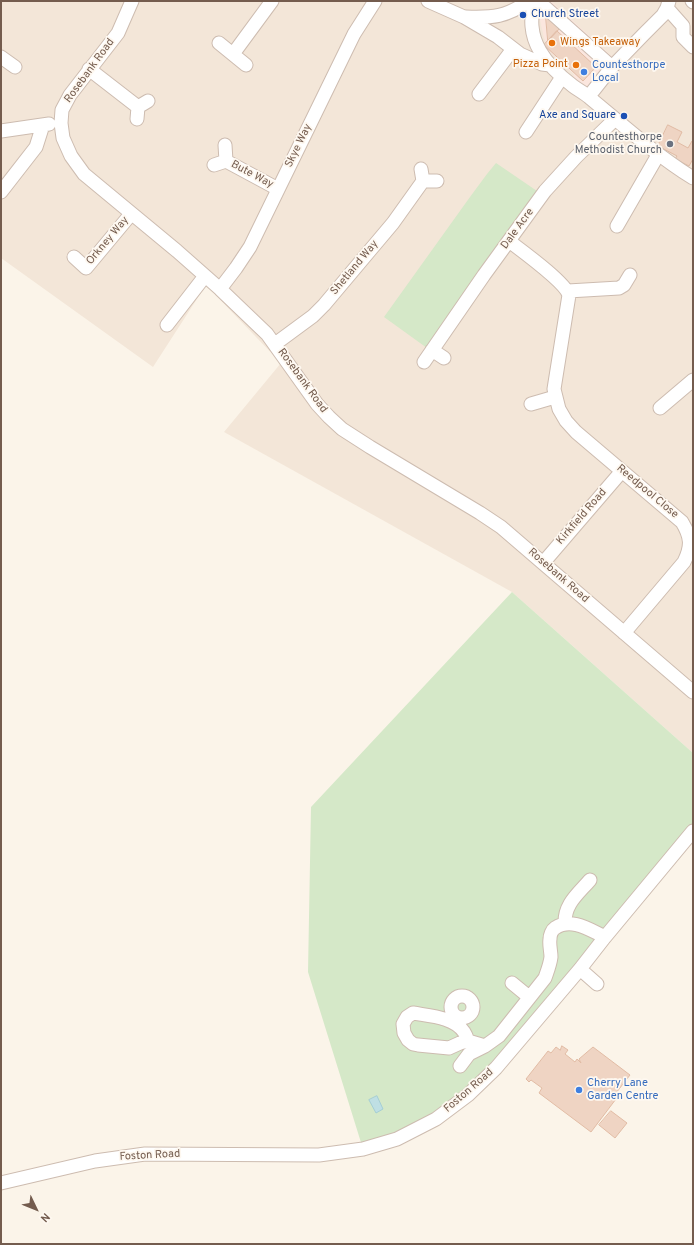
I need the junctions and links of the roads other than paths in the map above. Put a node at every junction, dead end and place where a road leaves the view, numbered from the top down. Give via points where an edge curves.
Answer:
1 (132, 1) edge
2 (272, 1) edge
3 (375, 1) edge
4 (428, 1) edge
5 (534, 1) edge
6 (668, 5) edge
7 (464, 17) junction
8 (219, 43) dead end
9 (693, 47) edge
10 (513, 49) junction
11 (233, 54) junction
12 (1, 57) edge
13 (246, 65) dead end
14 (550, 65) junction
15 (15, 67) dead end
16 (612, 67) junction
17 (89, 69) junction
18 (562, 77) junction
19 (479, 94) dead end
20 (588, 96) junction
21 (141, 109) dead end
22 (615, 119) junction
23 (61, 123) junction
24 (43, 125) junction
25 (1, 131) edge
26 (526, 132) dead end
27 (225, 145) dead end
28 (658, 155) junction
29 (693, 178) edge
30 (437, 182) dead end
31 (278, 189) junction
32 (1, 192) edge
33 (131, 214) junction
34 (617, 226) dead end
35 (509, 241) junction
36 (74, 257) dead end
37 (630, 275) dead end
38 (205, 276) junction
39 (220, 289) junction
40 (568, 291) junction
41 (167, 325) dead end
42 (275, 344) junction
43 (432, 350) junction
44 (444, 358) dead end
45 (424, 362) dead end
46 (693, 380) edge
47 (555, 397) junction
48 (531, 404) dead end
49 (660, 408) dead end
50 (622, 471) junction
51 (543, 562) junction
52 (624, 632) junction
53 (693, 692) edge
54 (693, 831) edge
55 (590, 880) dead end
56 (565, 924) junction
57 (605, 937) junction
58 (580, 969) junction
59 (512, 983) dead end
60 (597, 984) dead end
61 (530, 997) junction
62 (466, 1017) dead end
63 (485, 1046) junction
64 (460, 1066) dead end
65 (1, 1183) edge

1 - 17 street, Rosebank Road via 118,33
2 - 11 street
3 - 31 street, Skye Way via 354,34
4 - 7 street
5 - 7 street via 504,15 487,18
5 - 14 street via 531,18 535,40
5 - 16 street via 546,8
6 - 9 street via 683,26 683,37
6 - 16 street via 663,16
7 - 10 street
8 - 11 street
10 - 14 street via 542,64
10 - 19 street
11 - 13 street
12 - 15 street
14 - 18 street
16 - 20 street
17 - 21 street
17 - 23 street, Rosebank Road via 62,110
18 - 20 street
18 - 26 street
20 - 22 street
22 - 28 street
22 - 35 street, Dale Acre via 545,191
23 - 24 street
23 - 33 street, Rosebank Road via 63,138 71,156 84,174
24 - 25 street
24 - 32 street via 36,147
27 - 31 street, Bute Way via 220,163
28 - 29 street
28 - 34 street
30 - 42 street, Shetland Way via 422,175 393,223 324,305
31 - 39 street, Skye Way via 250,247
33 - 36 street, Orkney Way via 86,268
33 - 38 street, Rosebank Road
35 - 40 street
35 - 43 street, Dale Acre
37 - 40 street via 619,288
38 - 39 street, Rosebank Road
38 - 41 street
39 - 42 street, Rosebank Road
40 - 47 street, Reedpool Close
42 - 51 street, Rosebank Road via 317,404 342,429 480,513
43 - 44 street
43 - 45 street, Dale Acre
46 - 49 street
47 - 48 street
47 - 50 street, Reedpool Close via 559,409 571,426
50 - 51 street, Kirkfield Road
50 - 52 street, Reedpool Close via 682,522 690,546 684,562
51 - 52 street, Rosebank Road
52 - 53 street, Rosebank Road
54 - 57 street, Foston Road
55 - 56 street via 568,907 564,915
56 - 57 street via 585,927
56 - 61 street via 560,924 552,930 549,968 545,978
57 - 58 street, Foston Road
58 - 60 street
58 - 65 street, Foston Road via 496,1068 468,1095 436,1120 397,1139 363,1149 319,1155 145,1154 95,1161
59 - 61 street
61 - 63 street via 499,1036
62 - 63 street via 466,1036
63 - 64 street via 469,1054

